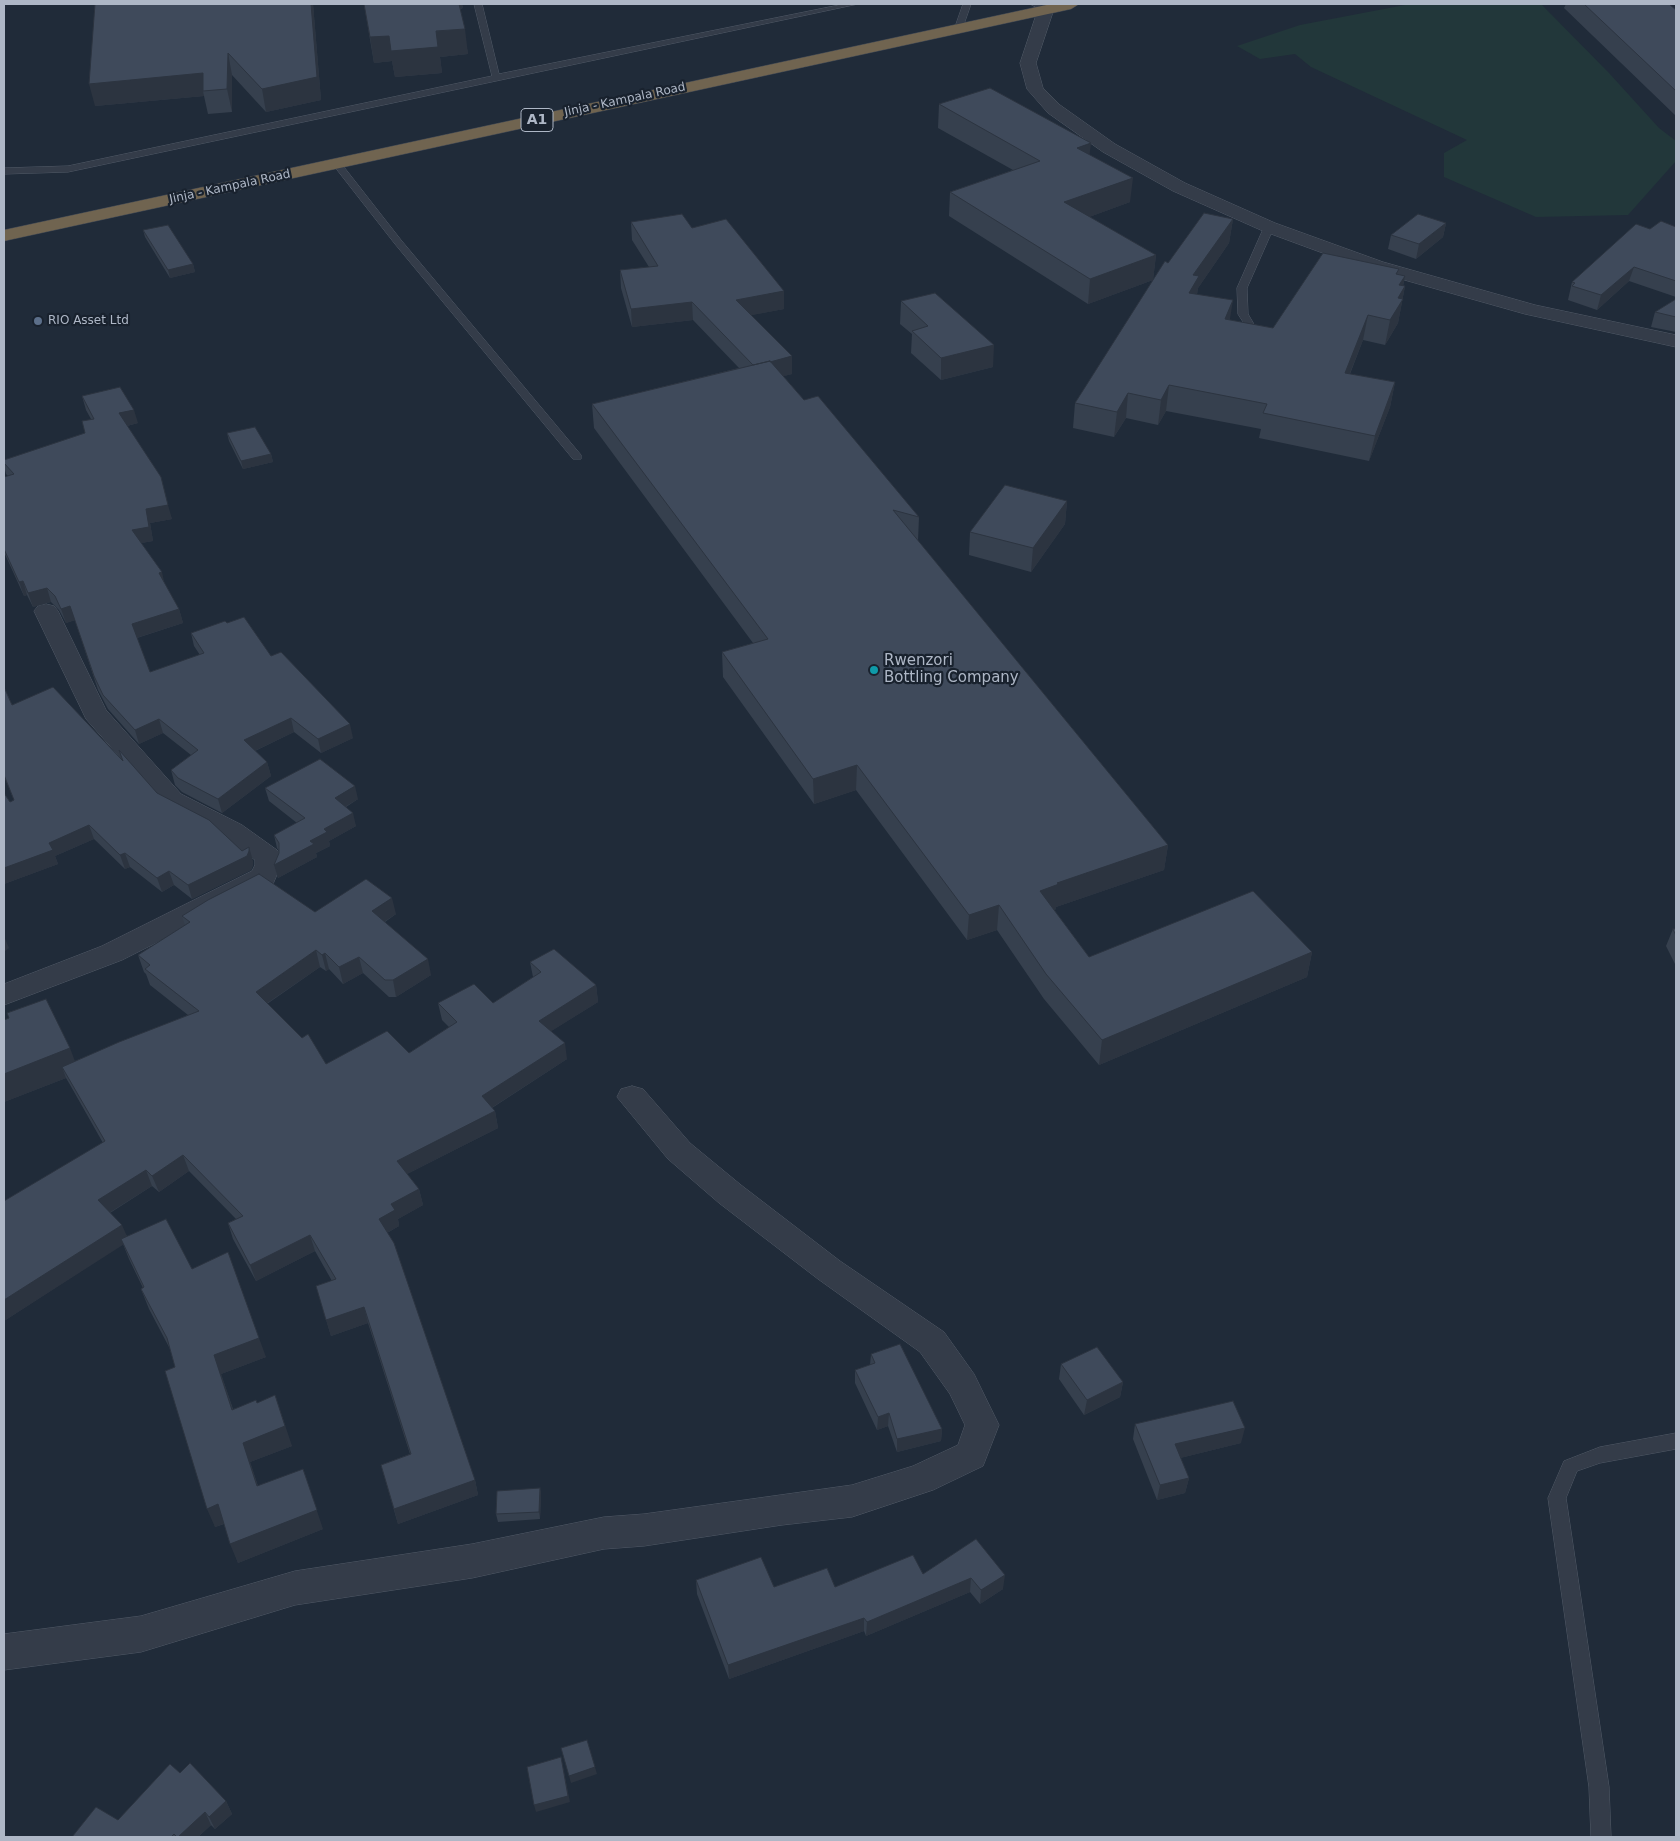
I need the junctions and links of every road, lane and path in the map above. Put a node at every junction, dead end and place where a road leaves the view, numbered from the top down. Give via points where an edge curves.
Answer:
1 (478, 4) edge
2 (854, 4) edge
3 (967, 4) edge
4 (1071, 4) edge
5 (1040, 6) edge
6 (960, 27) junction
7 (496, 77) junction
8 (337, 164) junction
9 (4, 171) edge
10 (1269, 227) junction
11 (4, 236) edge
12 (1250, 326) edge
13 (1676, 341) edge
14 (577, 457) dead end
15 (46, 611) dead end
16 (4, 995) edge
17 (632, 1097) dead end
18 (1676, 1441) edge
19 (4, 1652) edge
20 (1601, 1837) edge

1 - 7 lane
2 - 7 lane
3 - 6 lane
4 - 5 highway, Jinja - Kampala Road / A1
5 - 6 highway, Jinja - Kampala Road / A1
5 - 10 street via 1028,63 1035,89 1042,98 1081,129 1125,157 1180,187
6 - 8 highway, Jinja - Kampala Road / A1
7 - 9 lane via 68,170
8 - 11 highway, Jinja - Kampala Road / A1
8 - 14 lane
10 - 12 lane via 1242,288 1243,314
10 - 13 street via 1376,266 1473,294
15 - 16 street via 95,713 172,800 233,831 268,856 268,865 263,877 112,953
17 - 19 street via 679,1151 730,1194 829,1270 932,1342 962,1384 982,1425 972,1455 921,1479 852,1501 604,1533 472,1561 295,1588 141,1634
18 - 20 lane via 1600,1455 1570,1466 1557,1498 1599,1787

